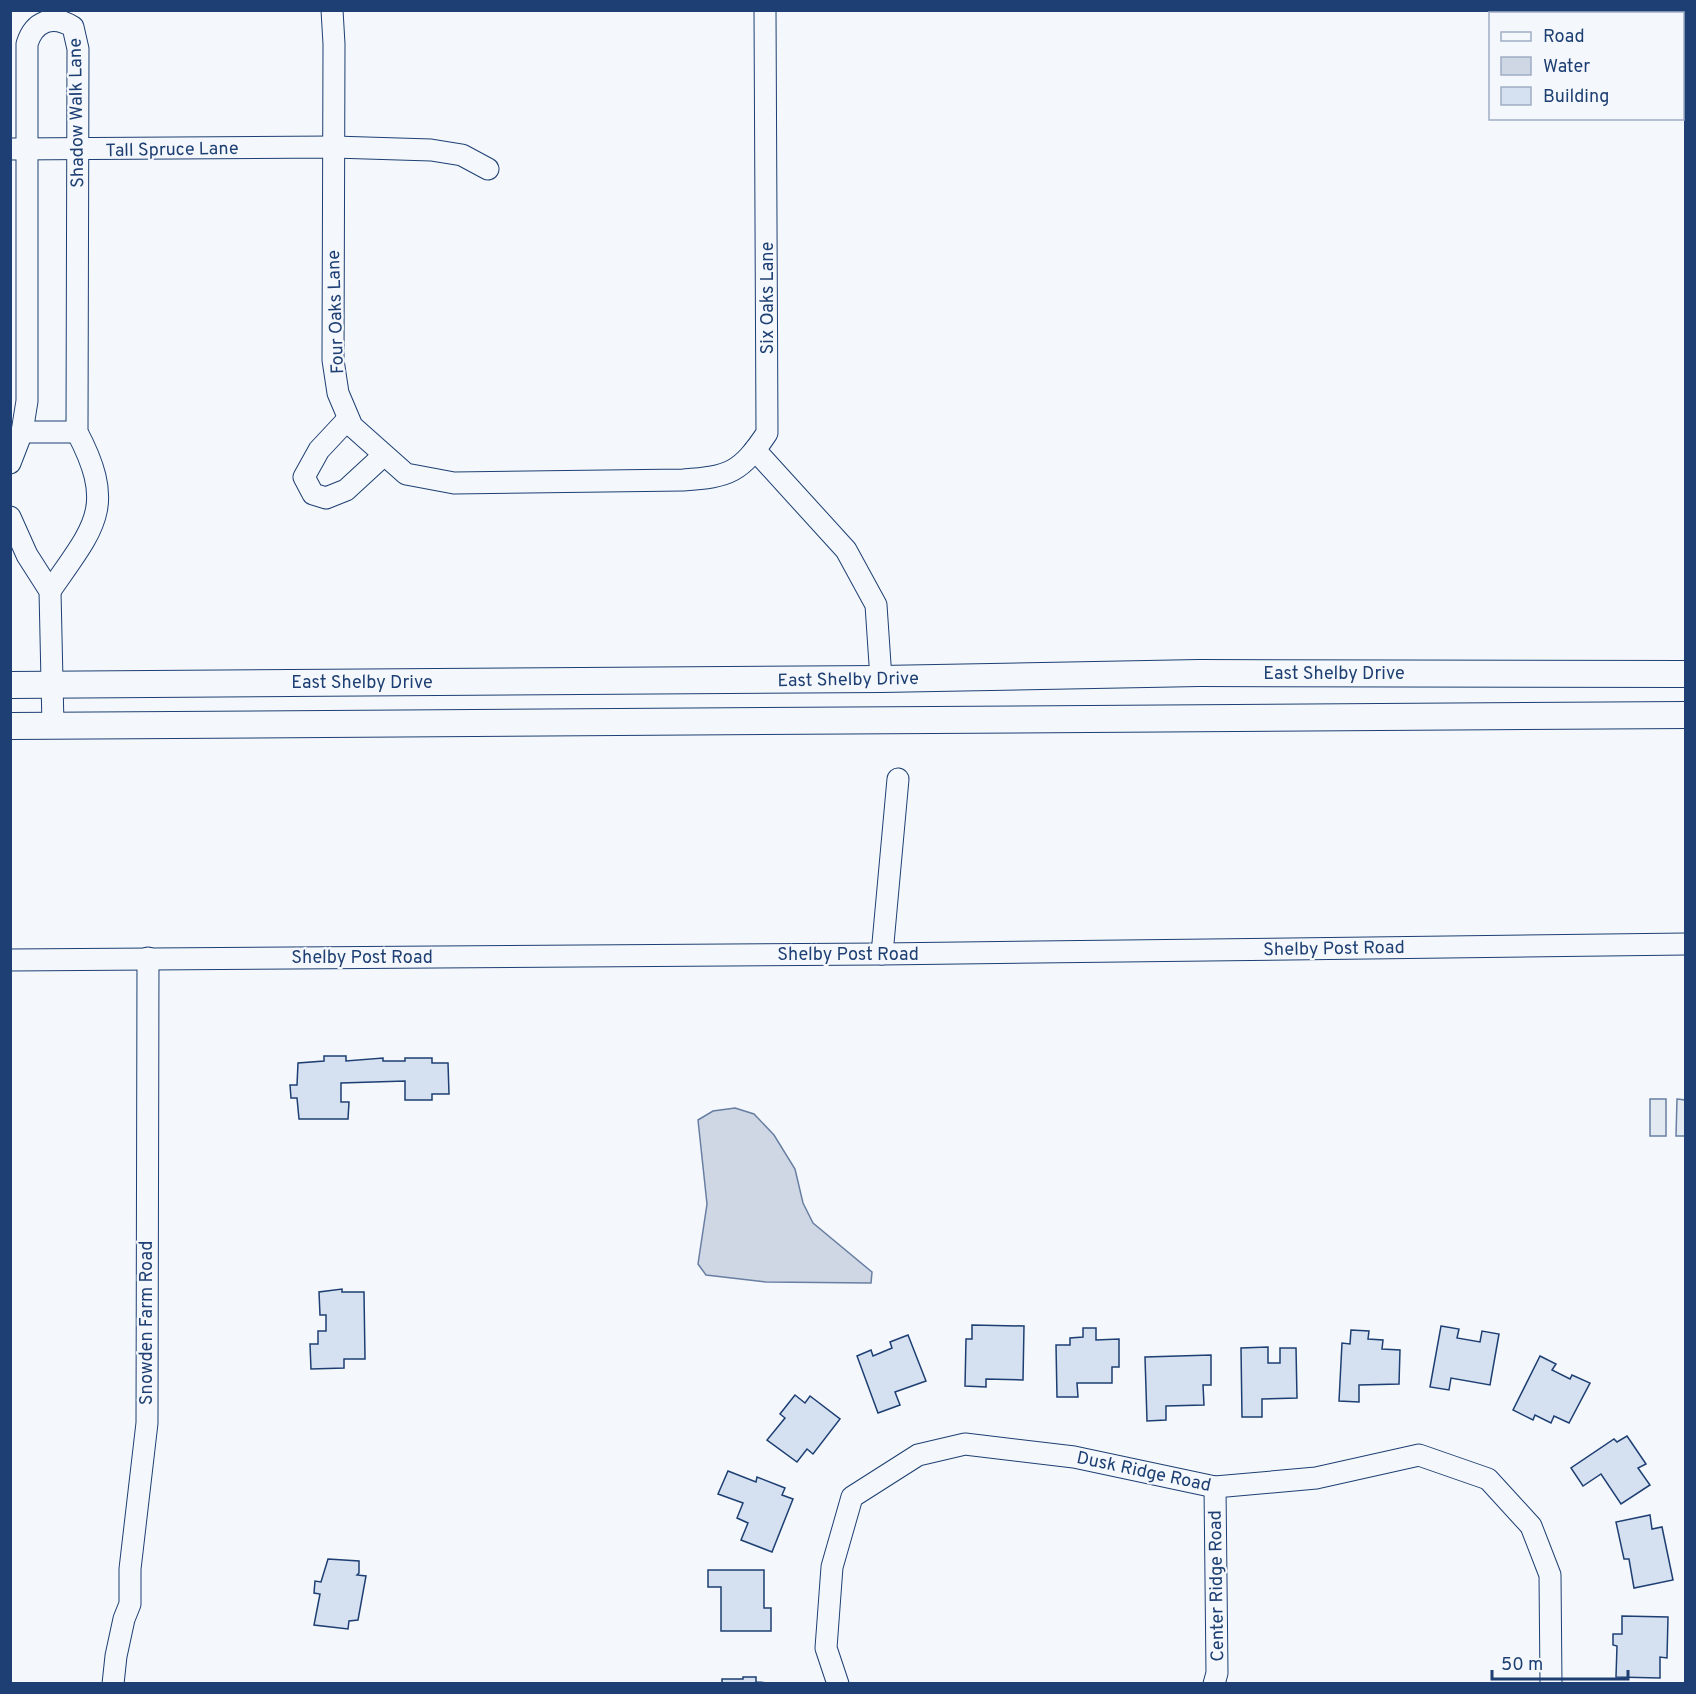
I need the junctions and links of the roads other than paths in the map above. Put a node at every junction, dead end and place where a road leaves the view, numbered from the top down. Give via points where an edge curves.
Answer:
1 (332, 10) edge
2 (765, 10) edge
3 (334, 147) junction
4 (18, 149) edge
5 (77, 150) junction
6 (488, 169) dead end
7 (348, 419) junction
8 (22, 432) junction
9 (77, 432) junction
10 (755, 450) junction
11 (384, 455) junction
12 (10, 463) edge
13 (633, 481) joint
14 (10, 517) edge
15 (50, 591) junction
16 (1686, 674) edge
17 (881, 679) junction
18 (10, 684) edge
19 (51, 684) junction
20 (1686, 715) edge
21 (10, 726) edge
22 (53, 726) junction
23 (898, 778) dead end
24 (1686, 944) edge
25 (882, 954) junction
26 (148, 958) junction
27 (10, 960) edge
28 (1215, 1487) junction
29 (113, 1683) edge
30 (838, 1683) edge
31 (1214, 1683) edge
32 (1551, 1683) edge

1 - 3 street, Four Oaks Lane
2 - 10 street, Six Oaks Lane via 767,433
3 - 5 street, Tall Spruce Lane
3 - 6 street, Tall Spruce Lane via 431,150 462,155
3 - 7 street, Four Oaks Lane via 333,360 338,393
4 - 5 street, Tall Spruce Lane
4 - 5 street, Shadow Walk Lane via 31,31 37,25 64,21 73,27 78,50
4 - 8 street, Shadow Walk Lane via 27,390
5 - 9 street, Shadow Walk Lane
7 - 11 street, Four Oaks Lane
7 - 11 street via 319,450 304,477 313,494 326,498 346,490
8 - 9 street
8 - 12 street, Shadow Walk Lane
9 - 15 street, Shadow Walk Lane via 96,478 97,516 87,538
10 - 13 street, Six Oaks Lane via 750,458 720,477
10 - 17 street via 851,559 876,605
11 - 13 street, Four Oaks Lane via 406,474 454,483
14 - 15 street via 27,555
15 - 19 street
16 - 17 main road, East Shelby Drive via 1199,673
17 - 19 main road, East Shelby Drive
18 - 19 main road, East Shelby Drive
19 - 22 street
20 - 22 main road
21 - 22 main road
23 - 25 street
24 - 25 street, Shelby Post Road
25 - 26 street, Shelby Post Road
26 - 27 street, Shelby Post Road
26 - 29 street, Snowden Farm Road via 147,1423 130,1569 130,1604
28 - 30 street, Dusk Ridge Road via 1074,1457 965,1444 918,1455 852,1497 832,1567 825,1648
28 - 31 street, Center Ridge Road
28 - 32 street, Dusk Ridge Road via 1316,1478 1419,1455 1488,1479 1530,1526 1550,1575

